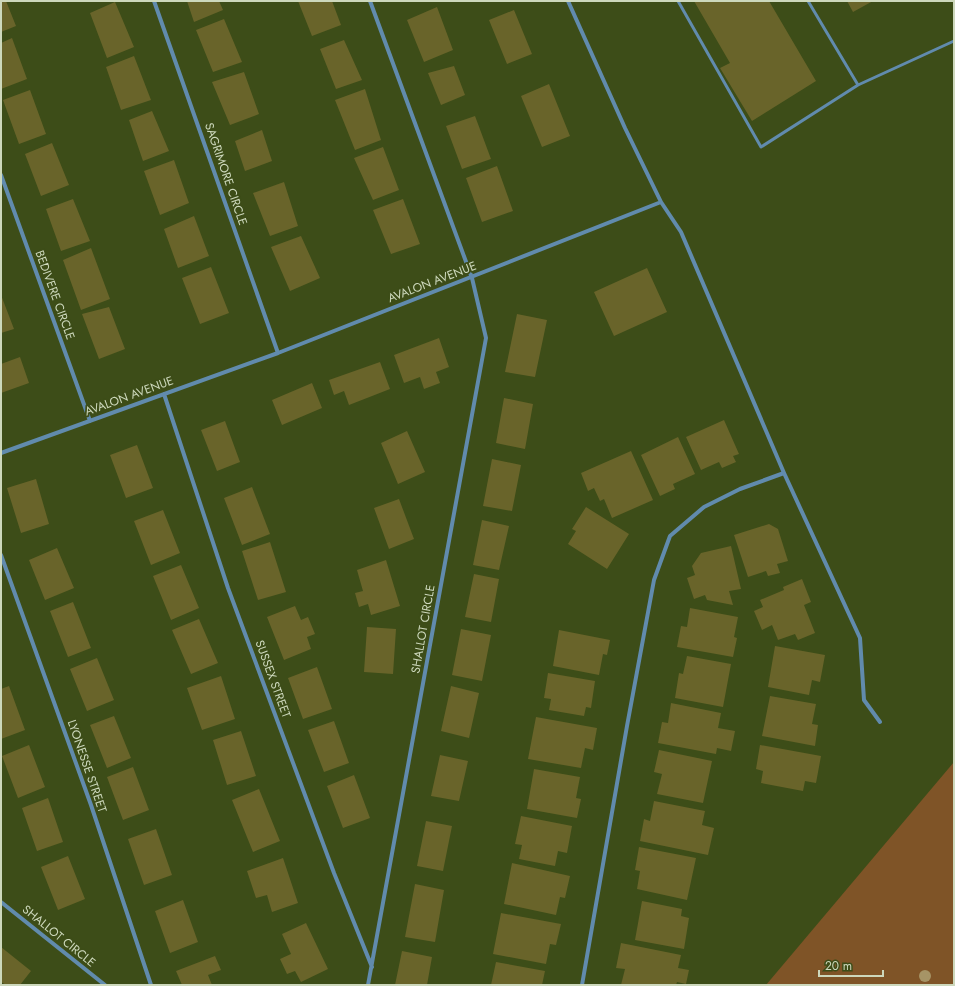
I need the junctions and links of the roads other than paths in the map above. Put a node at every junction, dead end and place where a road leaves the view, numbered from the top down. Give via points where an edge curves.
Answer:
1 (154, 1) edge
2 (370, 1) edge
3 (568, 1) edge
4 (678, 1) edge
5 (808, 1) edge
6 (954, 41) edge
7 (858, 85) junction
8 (1, 175) edge
9 (661, 202) junction
10 (472, 278) junction
11 (278, 353) junction
12 (164, 394) junction
13 (90, 421) junction
14 (1, 453) edge
15 (784, 473) junction
16 (1, 555) edge
17 (880, 722) dead end
18 (1, 902) edge
19 (372, 968) junction
20 (106, 985) edge
21 (151, 985) edge
22 (368, 985) edge
23 (582, 985) edge

1 - 11 street, SAGRIMORE CIRCLE
2 - 10 street
3 - 9 street
4 - 7 lane via 761,147
5 - 7 lane
6 - 7 lane
8 - 13 street, BEDIVERE CIRCLE
9 - 10 street, AVALON AVENUE
9 - 15 street via 681,232
10 - 11 street, AVALON AVENUE
10 - 19 street, SHALLOT CIRCLE via 486,338
11 - 12 street, AVALON AVENUE
12 - 13 street, AVALON AVENUE
12 - 19 street, SUSSEX STREET via 228,588
13 - 14 street, AVALON AVENUE
15 - 17 street via 860,638 864,700
15 - 23 street via 740,489 704,507 670,536 654,580
16 - 21 street, LYONESSE STREET via 91,805
18 - 20 street, SHALLOT CIRCLE
19 - 22 street, SHALLOT CIRCLE

